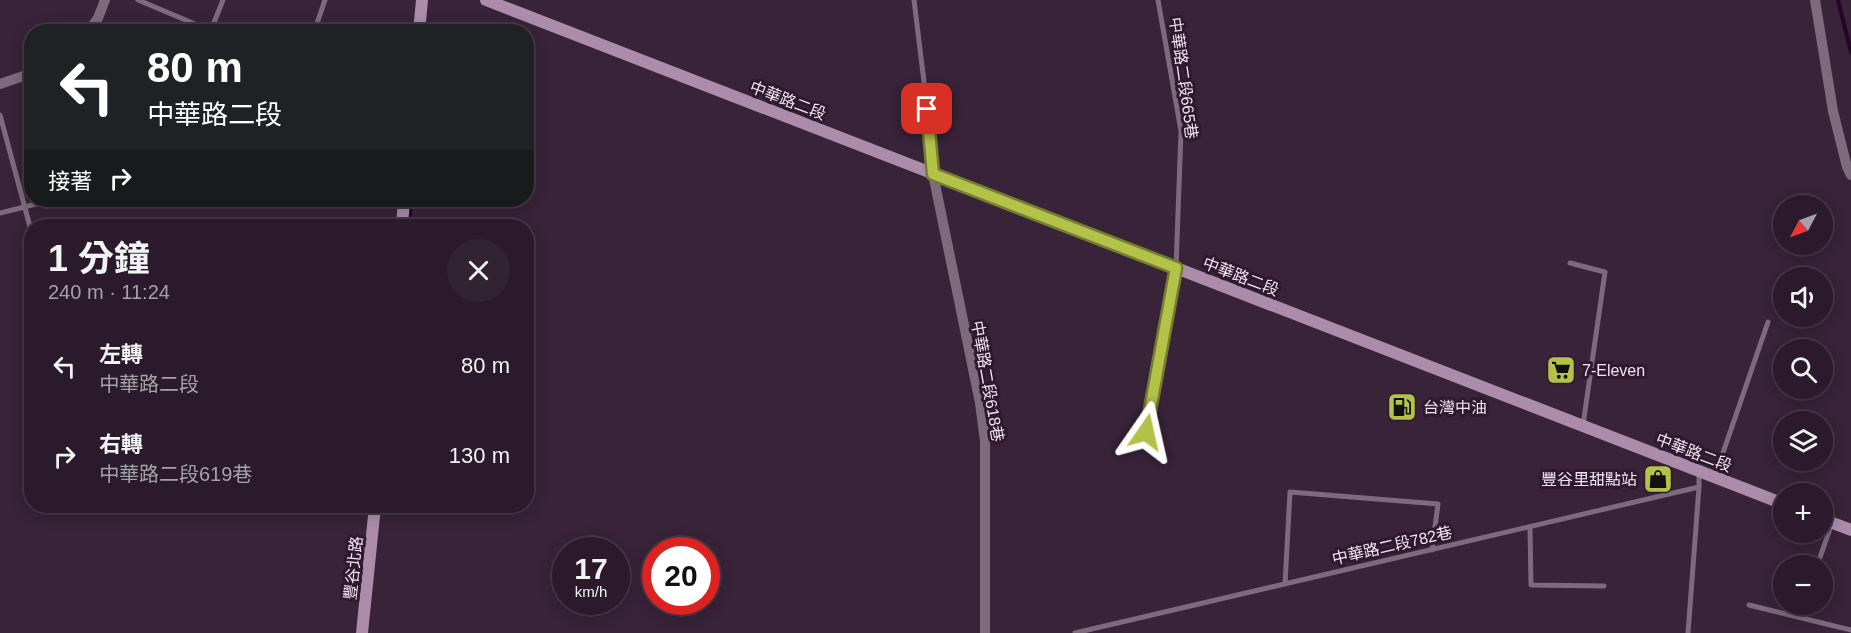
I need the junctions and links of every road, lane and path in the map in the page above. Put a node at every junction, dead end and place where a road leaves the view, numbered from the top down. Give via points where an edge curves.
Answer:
1 (105, 0) edge
2 (138, 0) edge
3 (223, 0) edge
4 (326, 0) edge
5 (422, 0) edge
6 (486, 0) edge
7 (914, 0) edge
8 (1158, 0) edge
9 (1815, 0) edge
10 (94, 24) edge
11 (196, 24) edge
12 (215, 24) edge
13 (317, 24) edge
14 (420, 24) edge
15 (24, 76) edge
16 (0, 84) edge
17 (0, 115) edge
18 (933, 174) junction
19 (1851, 175) edge
20 (24, 207) junction
21 (0, 213) edge
22 (28, 219) edge
23 (1570, 263) dead end
24 (1176, 268) junction
25 (1768, 322) dead end
26 (1583, 426) junction
27 (1146, 432) dead end
28 (1699, 471) junction
29 (1715, 477) junction
30 (1699, 488) junction
31 (1773, 500) edge
32 (374, 513) edge
33 (1833, 523) edge
34 (1530, 527) junction
35 (1851, 530) edge
36 (1432, 550) junction
37 (1285, 584) junction
38 (1604, 586) dead end
39 (1749, 605) dead end
40 (1799, 617) joint
41 (1851, 630) edge
42 (362, 633) edge
43 (986, 633) edge
44 (1075, 633) edge
45 (1688, 633) edge

1 - 10 street
2 - 11 lane
3 - 12 lane
4 - 13 lane
5 - 14 street
6 - 18 street, 中華路二段
7 - 18 lane
8 - 24 lane, 中華路二段665巷 via 1181,131
9 - 19 street via 1833,111
15 - 16 street
17 - 20 lane
18 - 24 street, 中華路二段
18 - 43 street, 中華路二段618巷 via 985,441
20 - 21 lane
20 - 22 lane
23 - 26 lane via 1605,272
24 - 26 street, 中華路二段
24 - 27 lane, 中華路二段665巷
25 - 29 lane
26 - 28 street, 中華路二段
28 - 29 street, 中華路二段
28 - 30 lane
29 - 31 street, 中華路二段
30 - 34 lane, 中華路二段782巷
30 - 45 lane
32 - 42 street, 豐谷北路
33 - 35 street
34 - 36 lane, 中華路二段782巷
34 - 38 lane via 1531,585
36 - 37 lane, 中華路二段782巷
36 - 37 lane via 1438,504 1290,492
37 - 44 lane, 中華路二段782巷
39 - 40 lane
40 - 41 lane

